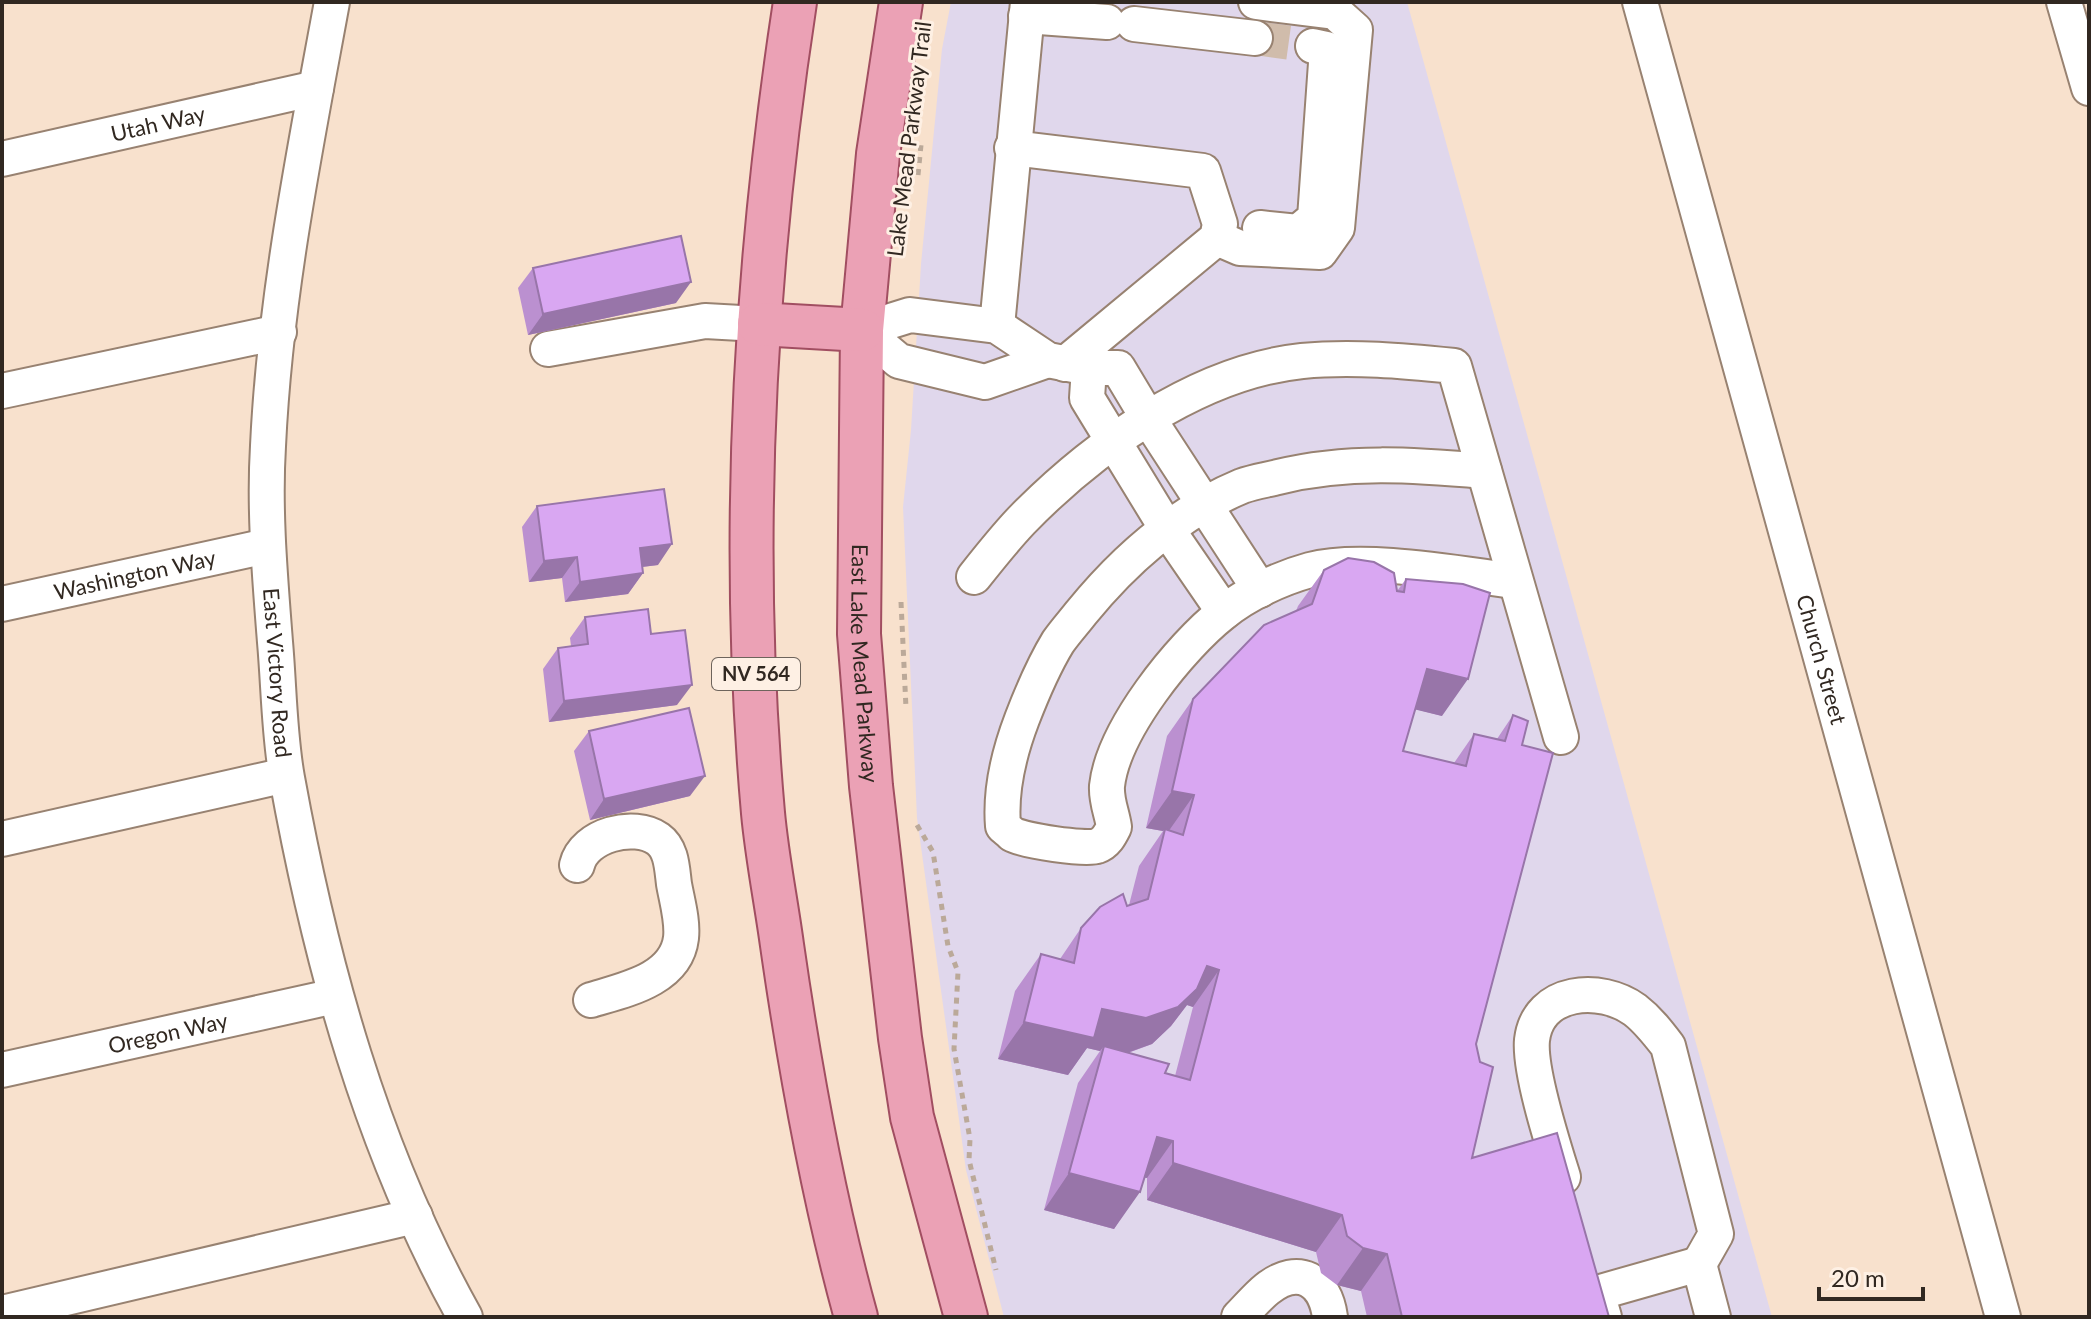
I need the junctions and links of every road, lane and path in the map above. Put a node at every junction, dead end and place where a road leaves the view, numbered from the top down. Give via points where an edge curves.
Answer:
1 (332, 2) edge
2 (795, 2) edge
3 (901, 2) edge
4 (1256, 2) edge
5 (1640, 2) edge
6 (2064, 2) edge
7 (1027, 9) edge
8 (1255, 38) tunnel mouth
9 (1313, 46) dead end
10 (316, 88) junction
11 (2089, 88) edge
12 (923, 130) dead end
13 (1012, 148) junction
14 (2, 159) edge
15 (916, 187) dead end
16 (1218, 231) junction
17 (759, 324) junction
18 (997, 326) junction
19 (862, 330) junction
20 (279, 332) junction
21 (548, 349) dead end
22 (1067, 364) junction
23 (2, 391) edge
24 (1148, 418) junction
25 (1113, 442) junction
26 (1484, 471) junction
27 (1205, 505) junction
28 (1167, 529) junction
29 (267, 546) junction
30 (974, 577) dead end
31 (1515, 581) junction
32 (900, 587) dead end
33 (1260, 590) junction
34 (2, 604) edge
35 (1224, 612) junction
36 (907, 719) dead end
37 (1561, 737) dead end
38 (286, 775) junction
39 (914, 813) dead end
40 (2, 839) edge
41 (577, 865) dead end
42 (335, 996) junction
43 (591, 1000) dead end
44 (2, 1070) edge
45 (1570, 1203) edge
46 (415, 1216) junction
47 (1699, 1264) junction
48 (997, 1274) dead end
49 (1596, 1291) edge
50 (2, 1313) edge
51 (465, 1317) edge
52 (856, 1317) edge
53 (966, 1317) edge
54 (1239, 1317) edge
55 (1330, 1317) edge
56 (1713, 1317) edge
57 (2003, 1317) edge

1 - 10 street, East Victory Road
2 - 17 main road, NV 564 via 776,131
3 - 19 main road, East Lake Mead Parkway via 878,154
4 - 16 street via 1335,12 1355,30 1337,228 1320,252 1240,248
5 - 57 street, Church Street
6 - 11 street
7 - 8 street
7 - 13 street
9 - 16 street via 1327,49 1315,218 1298,232
10 - 14 street, Utah Way
10 - 20 street, East Victory Road via 286,259
12 - 15 path, Lake Mead Parkway Trail
13 - 16 street via 1203,171
13 - 18 street
16 - 22 street
17 - 19 main road
17 - 21 street via 705,321
17 - 52 main road, NV 564 via 751,575 763,814 806,1103
18 - 19 street via 910,315
18 - 22 street
19 - 22 street via 899,361 985,382
19 - 53 main road, East Lake Mead Parkway via 859,634 871,786 912,1117
20 - 23 street
20 - 29 street, East Victory Road via 268,446
22 - 24 street via 1118,368
22 - 25 street
24 - 25 street
24 - 26 street via 1240,375 1301,361 1454,366
24 - 27 street
25 - 28 street
25 - 30 street via 1038,505
26 - 27 street via 1403,464 1332,466 1244,485
26 - 31 street
27 - 28 street
27 - 33 street
28 - 35 street
28 - 35 street via 1114,573 1059,641 1010,752 1003,826 1023,838 1067,845 1095,847 1107,839 1114,827 1107,800 1111,766 1129,728 1164,672
29 - 34 street, Washington Way
29 - 38 street, East Victory Road
31 - 33 street via 1362,565 1311,569
31 - 37 street
32 - 36 path
33 - 35 street
38 - 40 street
38 - 42 street, East Victory Road
39 - 48 path via 933,852 948,946 958,972 954,1049 969,1160
41 - 43 street via 586,847 605,836 637,832 657,838 670,859 681,928 678,950 649,982
42 - 44 street, Oregon Way
42 - 46 street, East Victory Road via 368,1104
45 - 47 street via 1532,1056 1533,1035 1542,1015 1558,1001 1595,995 1634,1010 1668,1046 1716,1234
46 - 50 street
46 - 51 street, East Victory Road
47 - 49 street
47 - 56 street
54 - 55 street via 1267,1289 1295,1276 1319,1286

